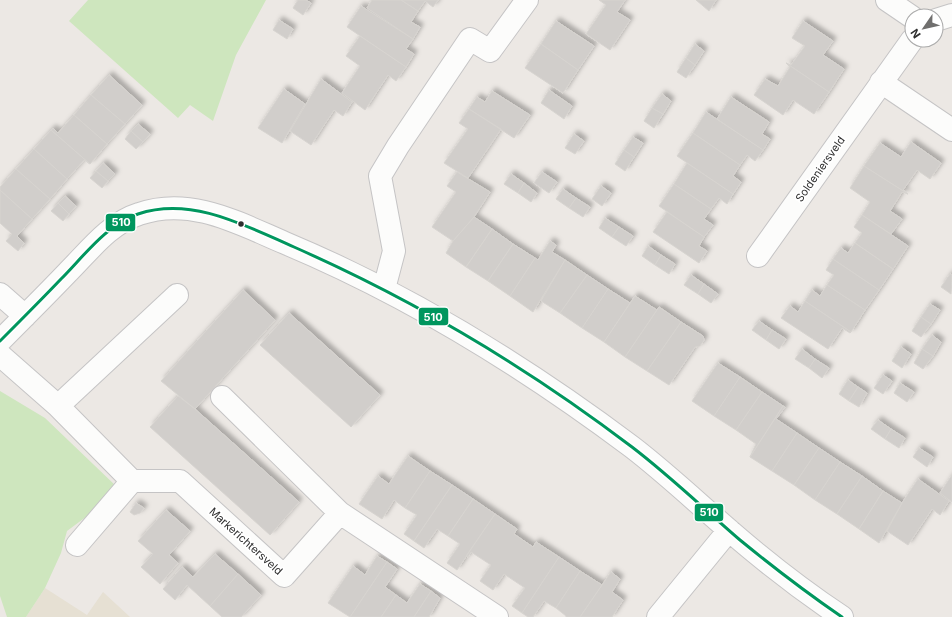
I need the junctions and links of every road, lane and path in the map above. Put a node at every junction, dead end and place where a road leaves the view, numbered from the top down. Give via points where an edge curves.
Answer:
1 (527, 0) edge
2 (887, 0) edge
3 (904, 12) edge
4 (906, 48) edge
5 (881, 82) junction
6 (952, 130) edge
7 (758, 256) dead end
8 (384, 290) junction
9 (0, 294) edge
10 (177, 295) dead end
11 (25, 316) junction
12 (0, 341) edge
13 (0, 355) edge
14 (222, 397) dead end
15 (58, 406) junction
16 (132, 480) junction
17 (340, 513) junction
18 (729, 530) junction
19 (77, 546) dead end
20 (497, 617) edge
21 (658, 617) edge
22 (842, 617) edge

1 - 8 street via 490,51 470,39 380,176 394,250
2 - 3 street
4 - 5 street, Soldeniersveld
5 - 6 street
5 - 7 street, Soldeniersveld
8 - 11 street via 311,254 215,214 178,206 137,214 117,225
8 - 18 street via 455,328 558,394 645,457
9 - 11 street
10 - 15 street
11 - 12 street
13 - 15 street
14 - 17 street
15 - 16 street
16 - 17 street, Markerichtersveld via 180,481 284,576
16 - 19 street
17 - 20 street
18 - 21 street
18 - 22 street via 785,576

